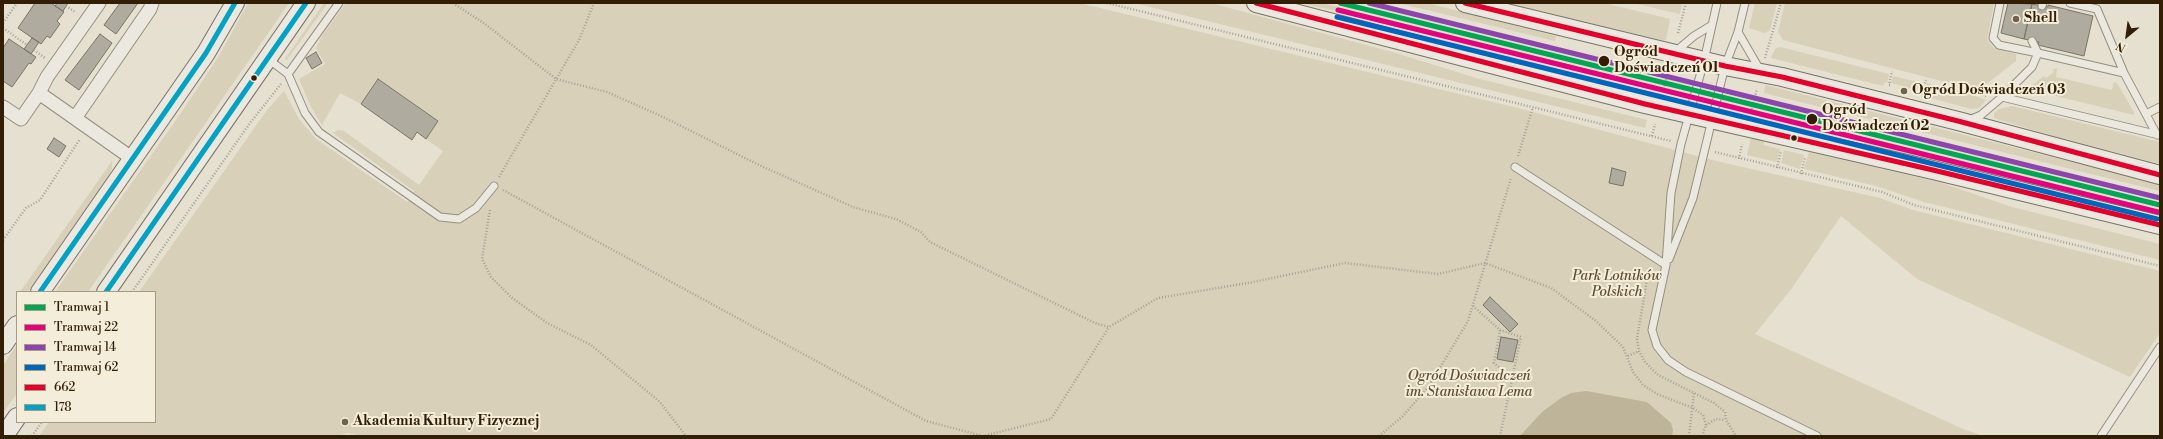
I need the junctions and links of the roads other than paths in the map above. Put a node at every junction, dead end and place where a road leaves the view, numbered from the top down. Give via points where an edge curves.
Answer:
1 (99, 3) edge
2 (152, 3) edge
3 (235, 3) edge
4 (306, 3) edge
5 (339, 3) edge
6 (1256, 3) edge
7 (1465, 3) edge
8 (1717, 3) edge
9 (1745, 3) edge
10 (2000, 3) edge
11 (2070, 3) edge
12 (2082, 4) edge
13 (2097, 6) edge
14 (1712, 25) junction
15 (1738, 32) junction
16 (2032, 41) dead end
17 (1673, 51) junction
18 (2038, 53) junction
19 (268, 58) junction
20 (1704, 61) junction
21 (1725, 66) junction
22 (1762, 71) junction
23 (2124, 73) junction
24 (288, 74) junction
25 (39, 93) junction
26 (2002, 97) junction
27 (2160, 106) edge
28 (3, 107) edge
29 (1691, 114) junction
30 (2146, 114) junction
31 (75, 118) junction
32 (1712, 119) junction
33 (1958, 121) junction
34 (2159, 135) edge
35 (133, 159) junction
36 (1515, 166) road end
37 (2160, 175) edge
38 (494, 186) road end
39 (2137, 220) junction
40 (2160, 225) edge
41 (2160, 231) edge
42 (1666, 265) junction
43 (41, 291) edge
44 (107, 291) edge
45 (16, 326) edge
46 (3, 345) edge
47 (2160, 347) edge
48 (16, 418) edge
49 (4, 436) edge
50 (1817, 436) edge
51 (2101, 436) edge

1 - 25 street via 47,77
2 - 31 street
3 - 35 main road via 206,53
4 - 19 main road
5 - 24 lane
6 - 29 main road
7 - 17 main road
8 - 14 lane
9 - 15 lane
10 - 18 lane via 1992,38 1999,45
11 - 12 lane
12 - 13 lane
13 - 23 lane
14 - 17 lane
14 - 20 lane
15 - 21 lane
15 - 22 lane
16 - 18 lane
17 - 20 main road
18 - 23 lane
18 - 26 lane via 2032,67
19 - 24 lane
19 - 44 main road
20 - 21 main road
20 - 29 lane
21 - 22 main road
21 - 32 lane
22 - 33 main road
23 - 30 lane
24 - 38 lane via 306,113 319,132 440,217 459,219 476,208
25 - 28 street via 21,119
25 - 31 street
26 - 33 lane via 1982,115
26 - 34 lane
27 - 30 lane
29 - 32 main road
29 - 42 lane via 1681,144 1671,193
30 - 34 lane
31 - 35 street
32 - 39 main road
32 - 42 lane via 1693,198
33 - 37 main road
35 - 43 main road
36 - 42 lane
39 - 40 main road
39 - 41 lane
42 - 50 lane via 1652,330 1657,346 1668,360 1686,372
45 - 46 main road
47 - 51 lane
48 - 49 main road

